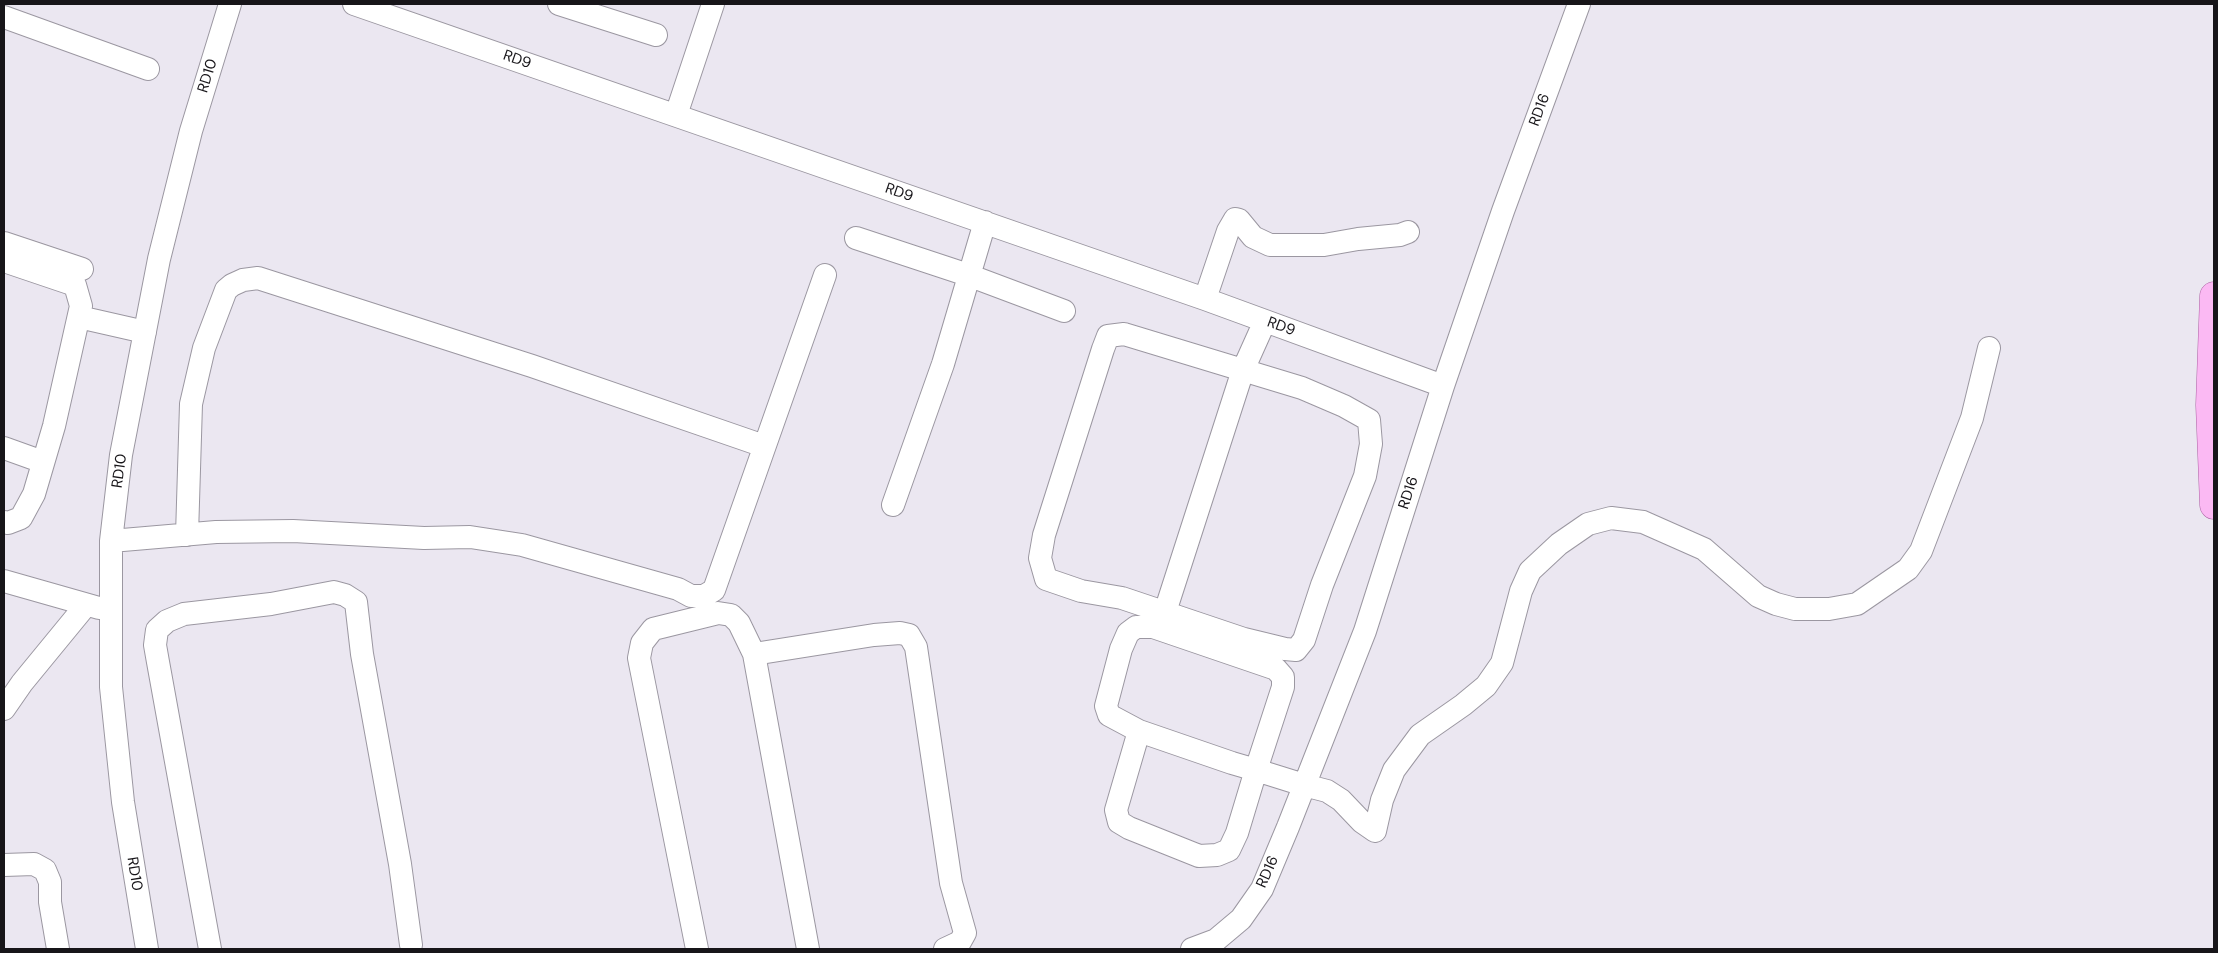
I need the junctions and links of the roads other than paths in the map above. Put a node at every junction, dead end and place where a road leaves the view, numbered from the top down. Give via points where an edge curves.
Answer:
1 (230, 4) edge
2 (358, 4) edge
3 (559, 4) edge
4 (713, 4) edge
5 (1579, 4) edge
6 (5, 23) edge
7 (656, 35) dead end
8 (148, 69) dead end
9 (676, 116) junction
10 (984, 222) junction
11 (1408, 232) dead end
12 (856, 238) dead end
13 (4, 243) edge
14 (4, 261) edge
15 (82, 269) dead end
16 (968, 275) junction
17 (825, 276) dead end
18 (2214, 296) edge
19 (1205, 299) junction
20 (1064, 312) dead end
21 (79, 317) junction
22 (1265, 321) junction
23 (145, 332) junction
24 (1988, 348) dead end
25 (1243, 370) junction
26 (1443, 386) junction
27 (764, 446) junction
28 (4, 448) edge
29 (43, 462) junction
30 (893, 505) dead end
31 (2214, 505) edge
32 (4, 522) edge
33 (187, 535) junction
34 (111, 541) junction
35 (4, 581) edge
36 (86, 604) junction
37 (111, 611) junction
38 (1165, 612) junction
39 (754, 654) junction
40 (4, 709) edge
41 (1139, 731) junction
42 (1256, 770) junction
43 (1304, 785) junction
44 (4, 865) edge
45 (411, 945) dead end
46 (58, 949) edge
47 (147, 949) edge
48 (210, 949) edge
49 (698, 949) edge
50 (808, 949) edge
51 (945, 949) edge
52 (1192, 949) edge

1 - 23 street, RD10 via 191,131 159,259
2 - 9 street, RD9
3 - 7 street
4 - 9 street
5 - 26 street, RD16
6 - 8 street
9 - 10 street, RD9
10 - 16 street
10 - 19 street, RD9
11 - 19 street via 1324,245 1270,245 1253,237 1235,219
12 - 16 street
13 - 15 street
14 - 21 street via 75,285 81,306
16 - 20 street
16 - 30 street via 943,364
17 - 27 street
18 - 31 main road via 2210,405
19 - 22 street, RD9
21 - 23 street
21 - 29 street
22 - 25 street
22 - 26 street, RD9
23 - 34 street, RD10 via 121,456
24 - 43 street via 1972,418 1921,551 1908,569 1880,590 1857,604 1829,609 1795,609 1758,596 1704,549 1643,522 1611,518 1588,524 1559,544 1530,571 1521,591 1502,663 1486,686 1420,735 1394,770 1382,800 1376,831 1327,791
25 - 38 street
25 - 38 street via 1302,388 1369,420 1371,444 1365,476 1304,640 1296,650 1244,639
25 - 38 street via 1124,334 1108,336 1103,348 1044,535 1041,570 1046,579 1081,591 1122,598
26 - 43 street, RD16 via 1365,631
27 - 33 street via 714,590 704,596 691,596 678,589 522,545 470,537 424,538 293,531
27 - 33 street via 532,366 258,278 238,282 226,290 204,348 191,404
28 - 29 street
29 - 32 street via 34,494 21,518
33 - 34 street
34 - 37 street, RD10
35 - 36 street
36 - 37 street
36 - 40 street
37 - 47 street, RD10 via 112,696 124,802
39 - 49 street via 739,623 731,615 718,613 653,629 642,643 639,658
39 - 50 street
39 - 51 street via 874,635 910,635 916,647 951,883 965,933 960,942
41 - 42 street
41 - 42 street via 1116,810 1119,822 1200,856 1229,850
41 - 42 street via 1109,715 1106,706 1128,632 1136,627 1152,627 1276,669 1283,677 1283,687
42 - 43 street
43 - 52 street, RD16 via 1262,888 1241,919 1216,940
44 - 46 street via 34,864 45,870 50,882
45 - 48 street via 356,602 334,592 271,604 184,614 167,620 156,630 155,646

